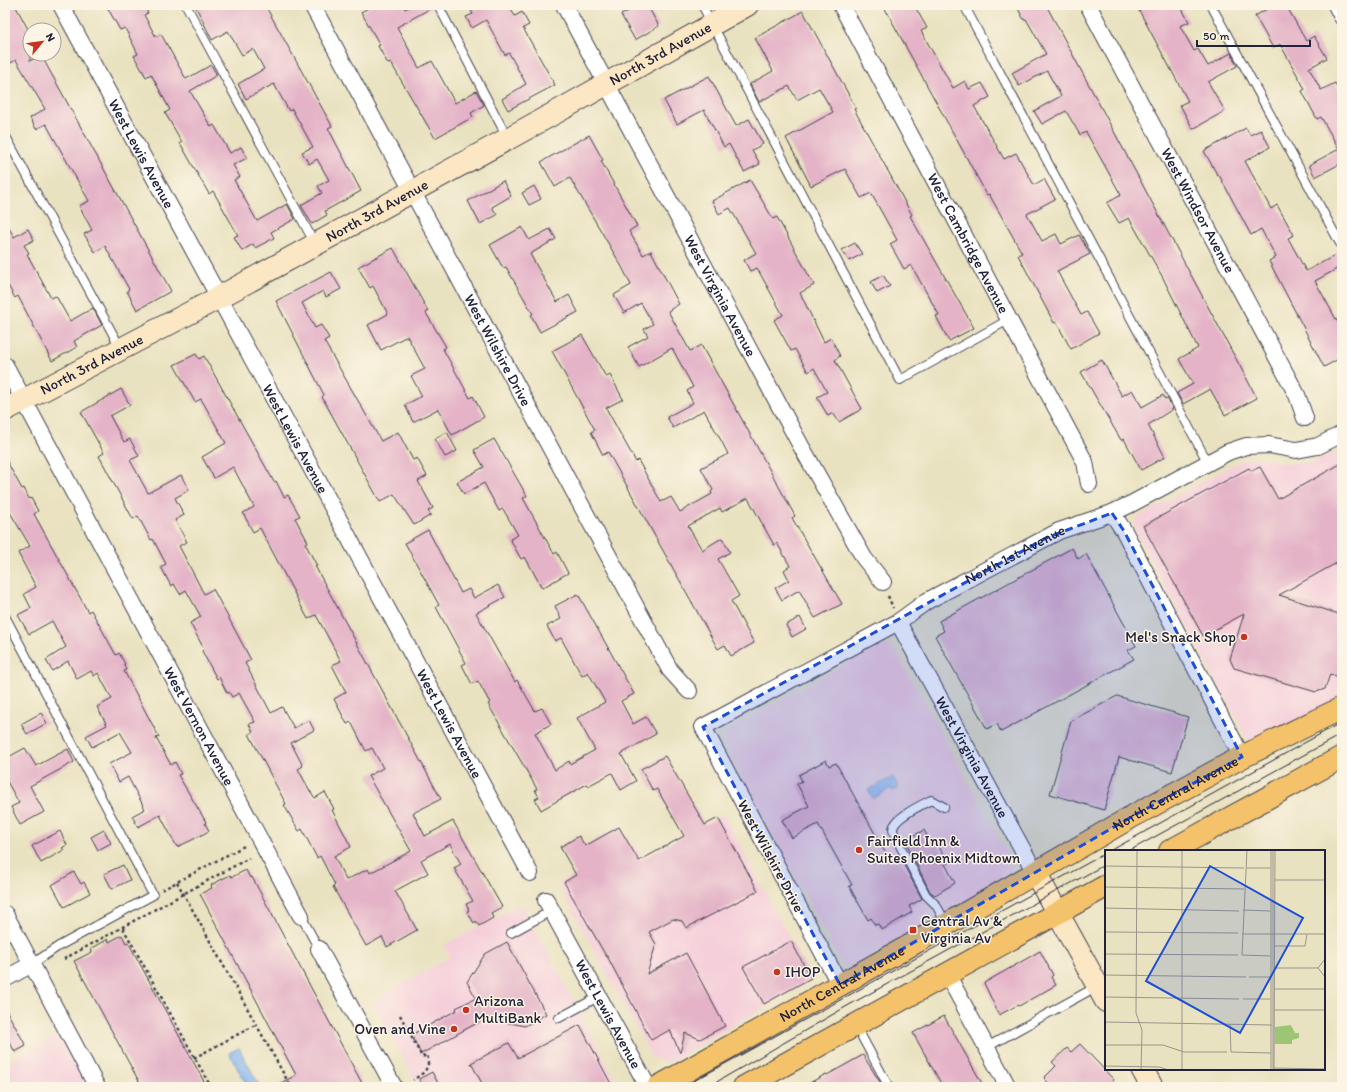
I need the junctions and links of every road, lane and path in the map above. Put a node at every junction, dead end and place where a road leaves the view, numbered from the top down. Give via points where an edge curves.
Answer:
1 (61, 5) edge
2 (186, 5) edge
3 (312, 5) edge
4 (438, 5) edge
5 (564, 5) edge
6 (702, 5) edge
7 (747, 5) edge
8 (841, 5) edge
9 (964, 5) edge
10 (1088, 5) edge
11 (1211, 5) edge
12 (1336, 5) edge
13 (1342, 17) edge
14 (712, 24) junction
15 (607, 84) junction
16 (5, 135) edge
17 (508, 139) junction
18 (412, 192) junction
19 (315, 244) junction
20 (1342, 247) edge
21 (218, 298) junction
22 (1010, 319) junction
23 (122, 350) junction
24 (5, 365) edge
25 (24, 400) junction
26 (5, 410) edge
27 (1305, 418) dead end
28 (1342, 434) edge
29 (1208, 463) junction
30 (1089, 484) dead end
31 (1112, 513) junction
32 (883, 582) joint
33 (5, 616) edge
34 (898, 622) junction
35 (690, 690) dead end
36 (1342, 708) edge
37 (703, 727) joint
38 (1242, 757) junction
39 (1342, 757) edge
40 (944, 807) dead end
41 (258, 838) junction
42 (1172, 850) edge
43 (249, 858) dead end
44 (1035, 872) junction
45 (530, 873) dead end
46 (177, 882) junction
47 (1105, 887) edge
48 (153, 895) junction
49 (184, 895) junction
50 (549, 905) joint
51 (1057, 912) junction
52 (5, 914) edge
53 (116, 915) junction
54 (301, 916) joint
55 (947, 925) junction
56 (123, 928) junction
57 (511, 933) dead end
58 (319, 949) joint
59 (64, 959) dead end
60 (32, 964) junction
61 (947, 974) junction
62 (5, 979) edge
63 (840, 985) junction
64 (1102, 994) edge
65 (598, 996) junction
66 (400, 1015) dead end
67 (559, 1018) dead end
68 (257, 1024) junction
69 (855, 1025) junction
70 (986, 1047) junction
71 (194, 1058) junction
72 (1143, 1070) edge
73 (414, 1080) dead end
74 (753, 1085) edge
75 (98, 1087) edge
76 (210, 1087) edge
77 (292, 1087) edge
78 (394, 1087) edge
79 (648, 1087) edge
80 (658, 1087) edge
81 (889, 1087) edge
82 (1008, 1087) edge
83 (1152, 1087) edge

1 - 21 street, West Lewis Avenue
2 - 19 lane
3 - 18 street, West Wilshire Drive
4 - 17 lane
5 - 15 street, West Virginia Avenue
6 - 14 lane
7 - 14 street, North 3rd Avenue
8 - 22 street, West Cambridge Avenue
9 - 29 lane
10 - 27 street, West Windsor Avenue via 1297,395
11 - 20 lane
12 - 13 street
14 - 15 street, North 3rd Avenue
14 - 22 lane via 900,380
15 - 17 street, North 3rd Avenue
15 - 32 street, West Virginia Avenue via 801,446 864,558
16 - 23 lane
17 - 18 street, North 3rd Avenue
18 - 19 street, North 3rd Avenue
18 - 35 street, West Wilshire Drive via 670,670
19 - 21 street, North 3rd Avenue
21 - 23 street, North 3rd Avenue
21 - 45 street, West Lewis Avenue
22 - 30 street, West Cambridge Avenue via 1085,462
23 - 25 street, North 3rd Avenue
24 - 25 street, West Vernon Avenue
25 - 26 street, North 3rd Avenue
25 - 41 street, West Vernon Avenue via 214,751
28 - 29 street, North 1st Avenue via 1318,446 1296,450 1268,445 1246,446
29 - 31 street, North 1st Avenue
31 - 34 street, North 1st Avenue via 1059,531 927,601
31 - 38 street via 1124,531
32 - 34 path
33 - 48 lane
34 - 37 street, North 1st Avenue
34 - 44 street, West Virginia Avenue
36 - 38 main road, North Central Avenue
37 - 63 street, West Wilshire Drive
38 - 44 main road, North Central Avenue
39 - 42 main road
40 - 55 lane via 930,800 903,816 894,824 893,830 923,889
41 - 46 path
41 - 54 street, West Vernon Avenue
43 - 49 path
44 - 51 street, West Virginia Avenue
44 - 55 main road, North Central Avenue
46 - 48 path
46 - 49 path
47 - 51 main road
48 - 53 lane
49 - 56 path
49 - 68 path
50 - 57 lane
50 - 65 street, West Lewis Avenue
51 - 61 main road
51 - 64 street, West Virginia Avenue
52 - 60 street
53 - 56 path
53 - 60 lane
54 - 58 lane, West Vernon Avenue
55 - 63 main road, North Central Avenue
56 - 59 path
56 - 71 path
58 - 78 street, West Vernon Avenue
60 - 62 street
60 - 75 street
61 - 69 main road
61 - 70 street
63 - 80 main road, North Central Avenue
64 - 70 lane
65 - 67 lane
65 - 79 street, West Lewis Avenue
66 - 73 path via 422,1057 427,1055 429,1061 425,1072
68 - 71 path
68 - 77 path
69 - 74 main road
69 - 81 lane
70 - 82 street
71 - 76 path
72 - 83 street

